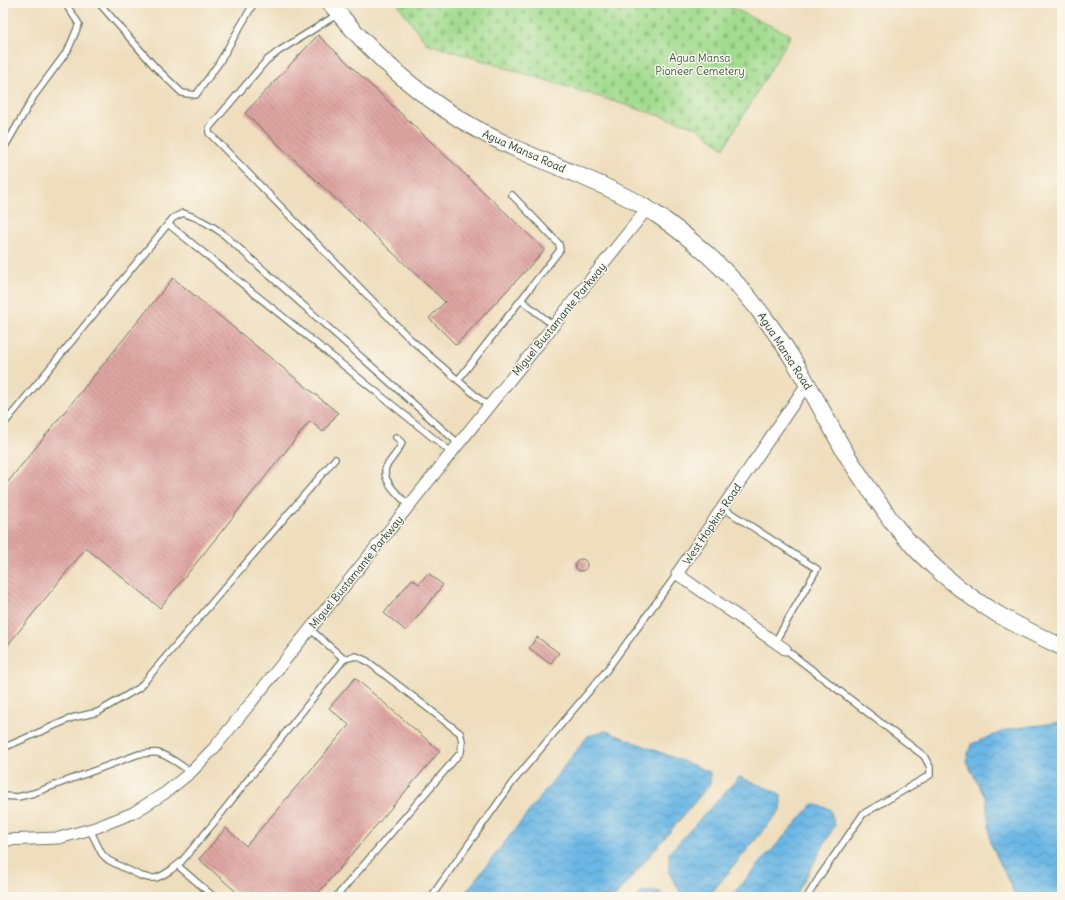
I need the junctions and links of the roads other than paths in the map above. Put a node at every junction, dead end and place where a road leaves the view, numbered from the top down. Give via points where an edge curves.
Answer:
1 (65, 3) edge
2 (99, 3) edge
3 (254, 3) edge
4 (334, 8) edge
5 (3, 150) edge
6 (512, 195) dead end
7 (647, 209) junction
8 (168, 224) junction
9 (521, 300) junction
10 (554, 326) junction
11 (458, 380) junction
12 (807, 384) junction
13 (489, 407) junction
14 (3, 424) edge
15 (396, 437) dead end
16 (459, 444) junction
17 (452, 453) junction
18 (335, 459) dead end
19 (409, 506) junction
20 (723, 508) junction
21 (677, 574) junction
22 (310, 629) junction
23 (774, 642) junction
24 (1062, 647) edge
25 (785, 649) joint
26 (344, 659) junction
27 (3, 748) edge
28 (191, 772) junction
29 (3, 796) edge
30 (90, 830) junction
31 (3, 840) edge
32 (177, 866) junction
33 (214, 897) edge
34 (336, 897) edge
35 (432, 897) edge
36 (807, 897) edge

1 - 5 lane via 79,24 71,44 34,96
2 - 3 lane via 156,68 182,93 196,95 219,63
4 - 7 main road, Agua Mansa Road via 350,27 407,81 457,118 483,133 620,194
4 - 11 lane via 266,61 209,128 209,133 408,337
6 - 9 lane via 560,247
7 - 10 street, Miguel Bustamante Parkway
7 - 12 main road, Agua Mansa Road via 683,234 741,288 770,324
8 - 14 lane
8 - 16 lane via 183,213 222,233
8 - 17 lane
9 - 10 lane
9 - 11 lane
10 - 13 street, Miguel Bustamante Parkway
11 - 13 lane
12 - 20 street, West Hopkins Road
12 - 24 main road, Agua Mansa Road via 871,491 896,527 916,548 979,603
13 - 16 street, Miguel Bustamante Parkway
15 - 19 lane via 402,443 385,469 385,476
16 - 17 street, Miguel Bustamante Parkway
17 - 19 street, Miguel Bustamante Parkway
18 - 27 lane via 139,688 98,712 72,718
19 - 22 street, Miguel Bustamante Parkway
20 - 21 street, West Hopkins Road
20 - 23 lane via 817,570
21 - 23 street, West Hopkins Road
21 - 35 lane via 606,671 512,783
22 - 26 lane
22 - 28 street, Miguel Bustamante Parkway via 214,748
23 - 25 street, West Hopkins Road
25 - 36 lane via 924,756 930,768 930,775 863,814
26 - 32 lane
26 - 34 lane via 356,656 367,661 460,733 462,741 461,752
28 - 29 lane via 158,753 139,754 34,793
28 - 30 street, Miguel Bustamante Parkway via 165,793 133,813
30 - 31 street, Miguel Bustamante Parkway via 59,838
30 - 32 lane via 102,854 108,860 141,876 156,878
32 - 33 lane

